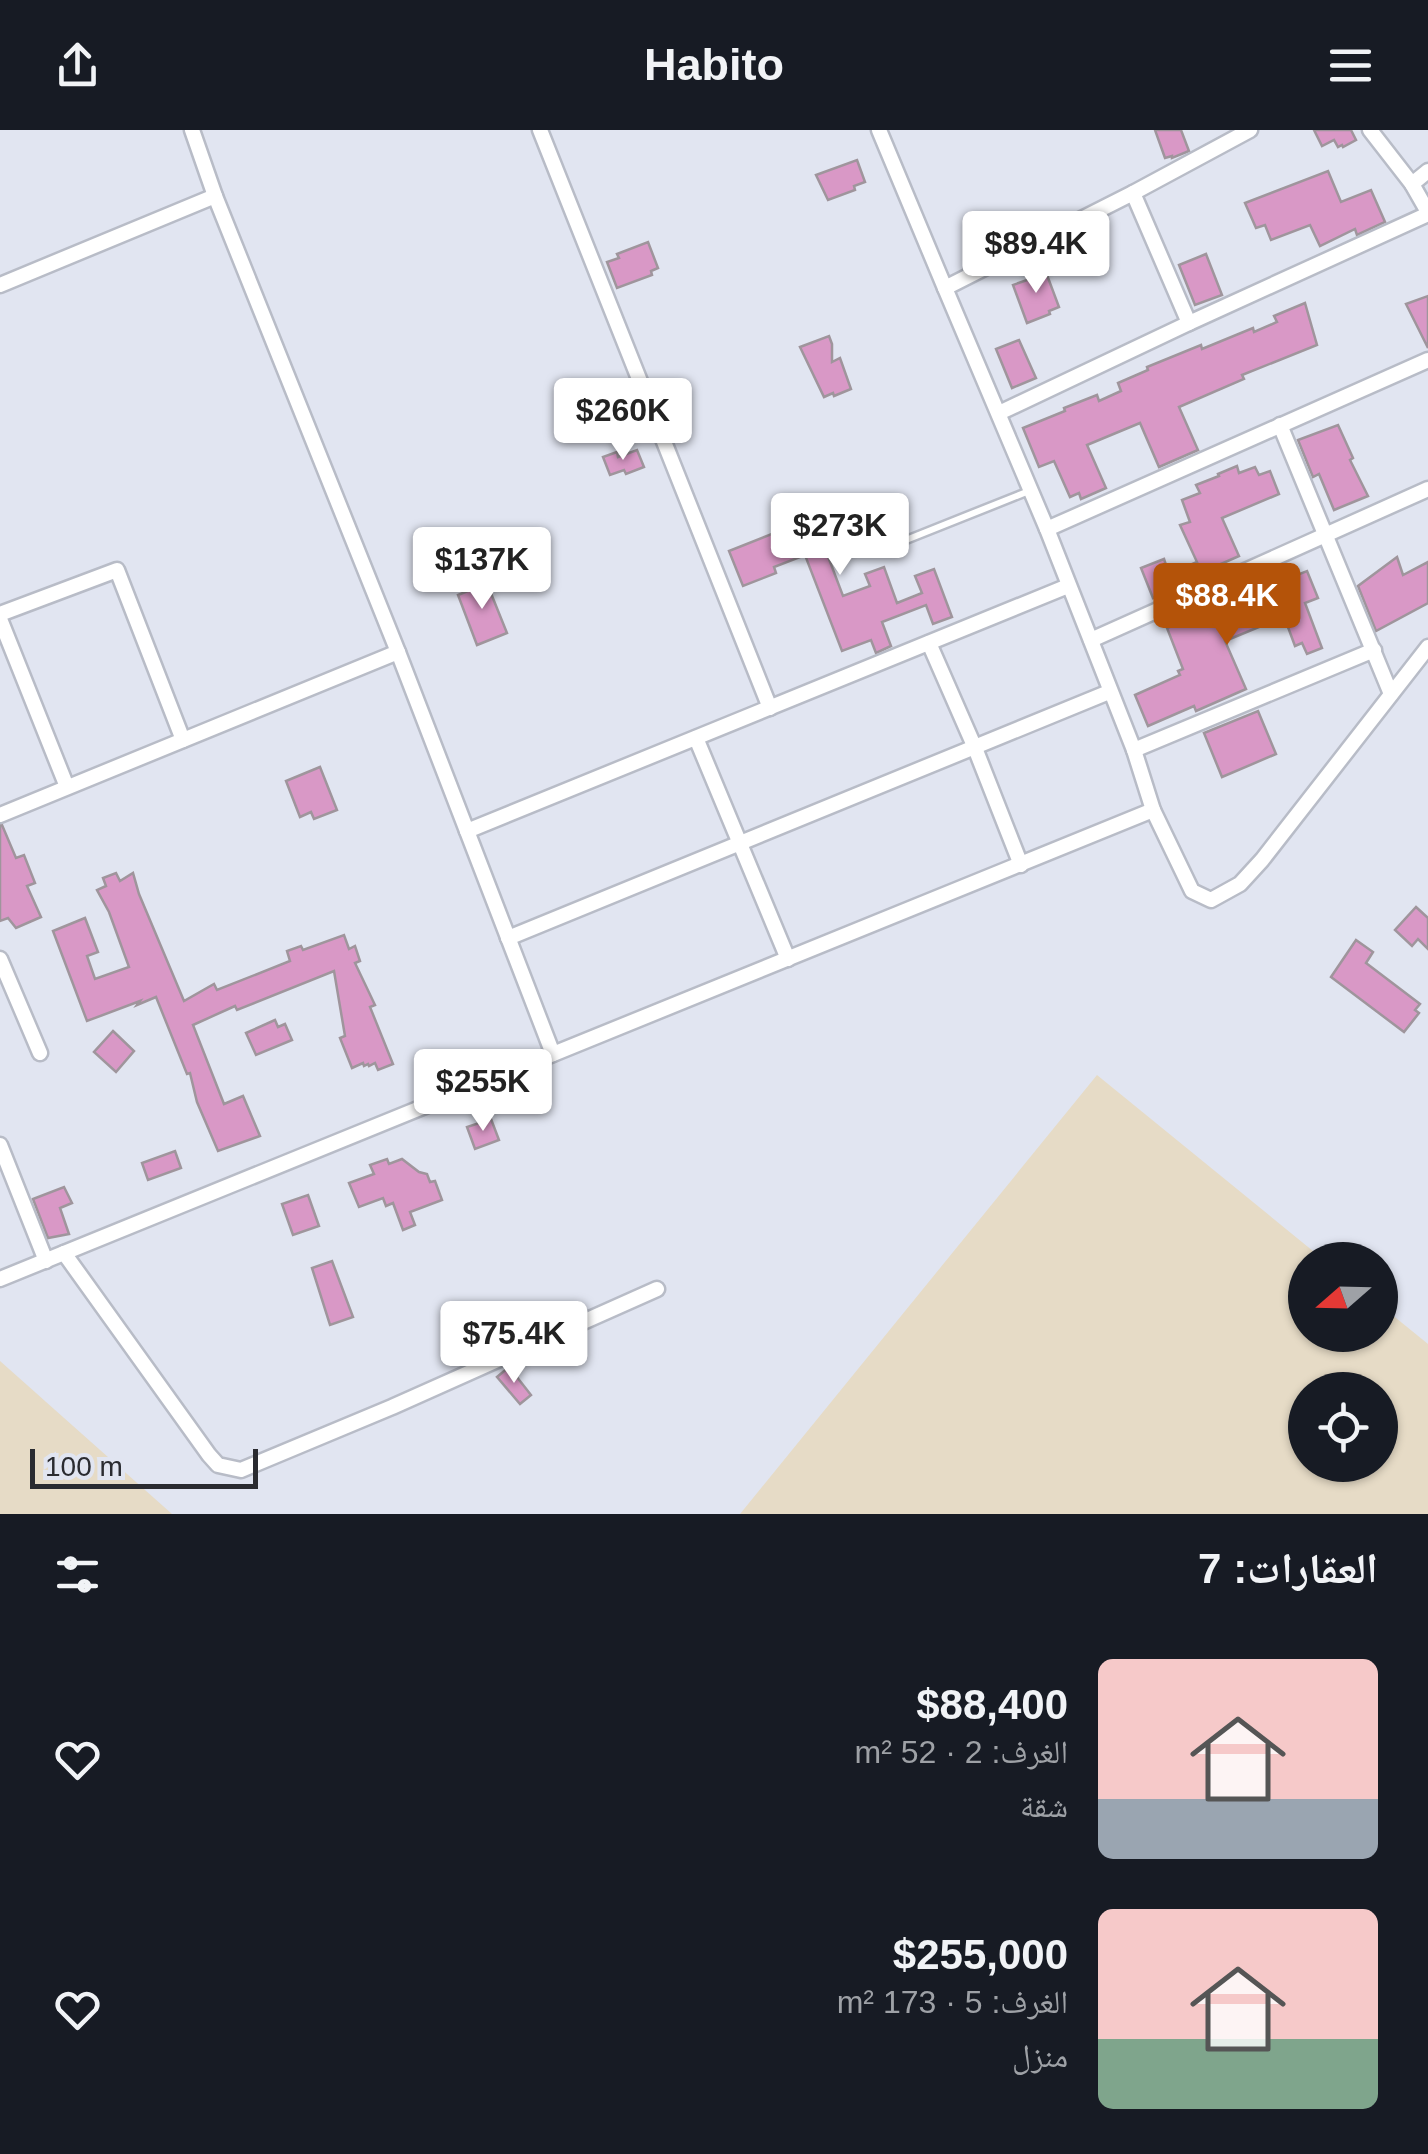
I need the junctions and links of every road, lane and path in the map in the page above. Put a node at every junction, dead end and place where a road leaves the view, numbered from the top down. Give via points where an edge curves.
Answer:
1 (192, 130) edge
2 (540, 130) edge
3 (879, 130) edge
4 (1250, 130) edge
5 (1370, 130) edge
6 (1428, 171) edge
7 (1412, 184) junction
8 (1134, 193) junction
9 (215, 196) junction
10 (1428, 213) edge
11 (0, 285) edge
12 (944, 288) junction
13 (1189, 323) junction
14 (1428, 360) edge
15 (999, 413) junction
16 (1280, 425) junction
17 (1428, 489) edge
18 (1030, 491) junction
19 (1047, 529) junction
20 (1326, 534) junction
21 (896, 544) dead end
22 (1068, 586) junction
23 (0, 616) edge
24 (1091, 640) junction
25 (929, 643) junction
26 (1428, 646) edge
27 (1374, 650) junction
28 (398, 652) junction
29 (1109, 692) junction
30 (1391, 694) junction
31 (770, 708) junction
32 (696, 738) junction
33 (183, 740) junction
34 (975, 748) junction
35 (1134, 750) junction
36 (67, 787) junction
37 (1152, 810) junction
38 (0, 814) edge
39 (467, 830) junction
40 (740, 843) junction
41 (1021, 865) junction
42 (508, 938) junction
43 (0, 959) edge
44 (788, 959) junction
45 (40, 1054) dead end
46 (553, 1054) junction
47 (0, 1145) edge
48 (64, 1253) junction
49 (46, 1260) junction
50 (0, 1279) edge
51 (657, 1289) dead end

1 - 9 street
2 - 31 street
3 - 12 street
4 - 8 street
5 - 7 street
6 - 7 street
7 - 10 street
8 - 12 street
8 - 13 street
9 - 11 street
9 - 28 street
10 - 13 street
12 - 15 street
13 - 15 street
14 - 16 street
15 - 18 street
16 - 19 street
16 - 20 street
17 - 20 street
18 - 19 street
18 - 21 lane
19 - 22 street
20 - 24 street
20 - 27 street
22 - 24 street
22 - 25 street
23 - 33 street via 117,570
23 - 36 street
24 - 29 street
25 - 31 street
25 - 34 street
26 - 30 street
27 - 30 street
27 - 35 street
28 - 33 street
28 - 39 street
29 - 34 street
29 - 35 street
30 - 37 street via 1262,860 1240,884 1211,900 1192,892
31 - 32 street
32 - 39 street
32 - 40 street
33 - 36 street
34 - 40 street
34 - 41 street
35 - 37 street
36 - 38 street
37 - 41 street
39 - 42 street
40 - 42 street
40 - 44 street
41 - 44 street
42 - 46 street
43 - 45 street
44 - 46 street
46 - 48 street
47 - 49 street
48 - 49 street
48 - 51 street via 209,1455 218,1465 241,1470
49 - 50 street

